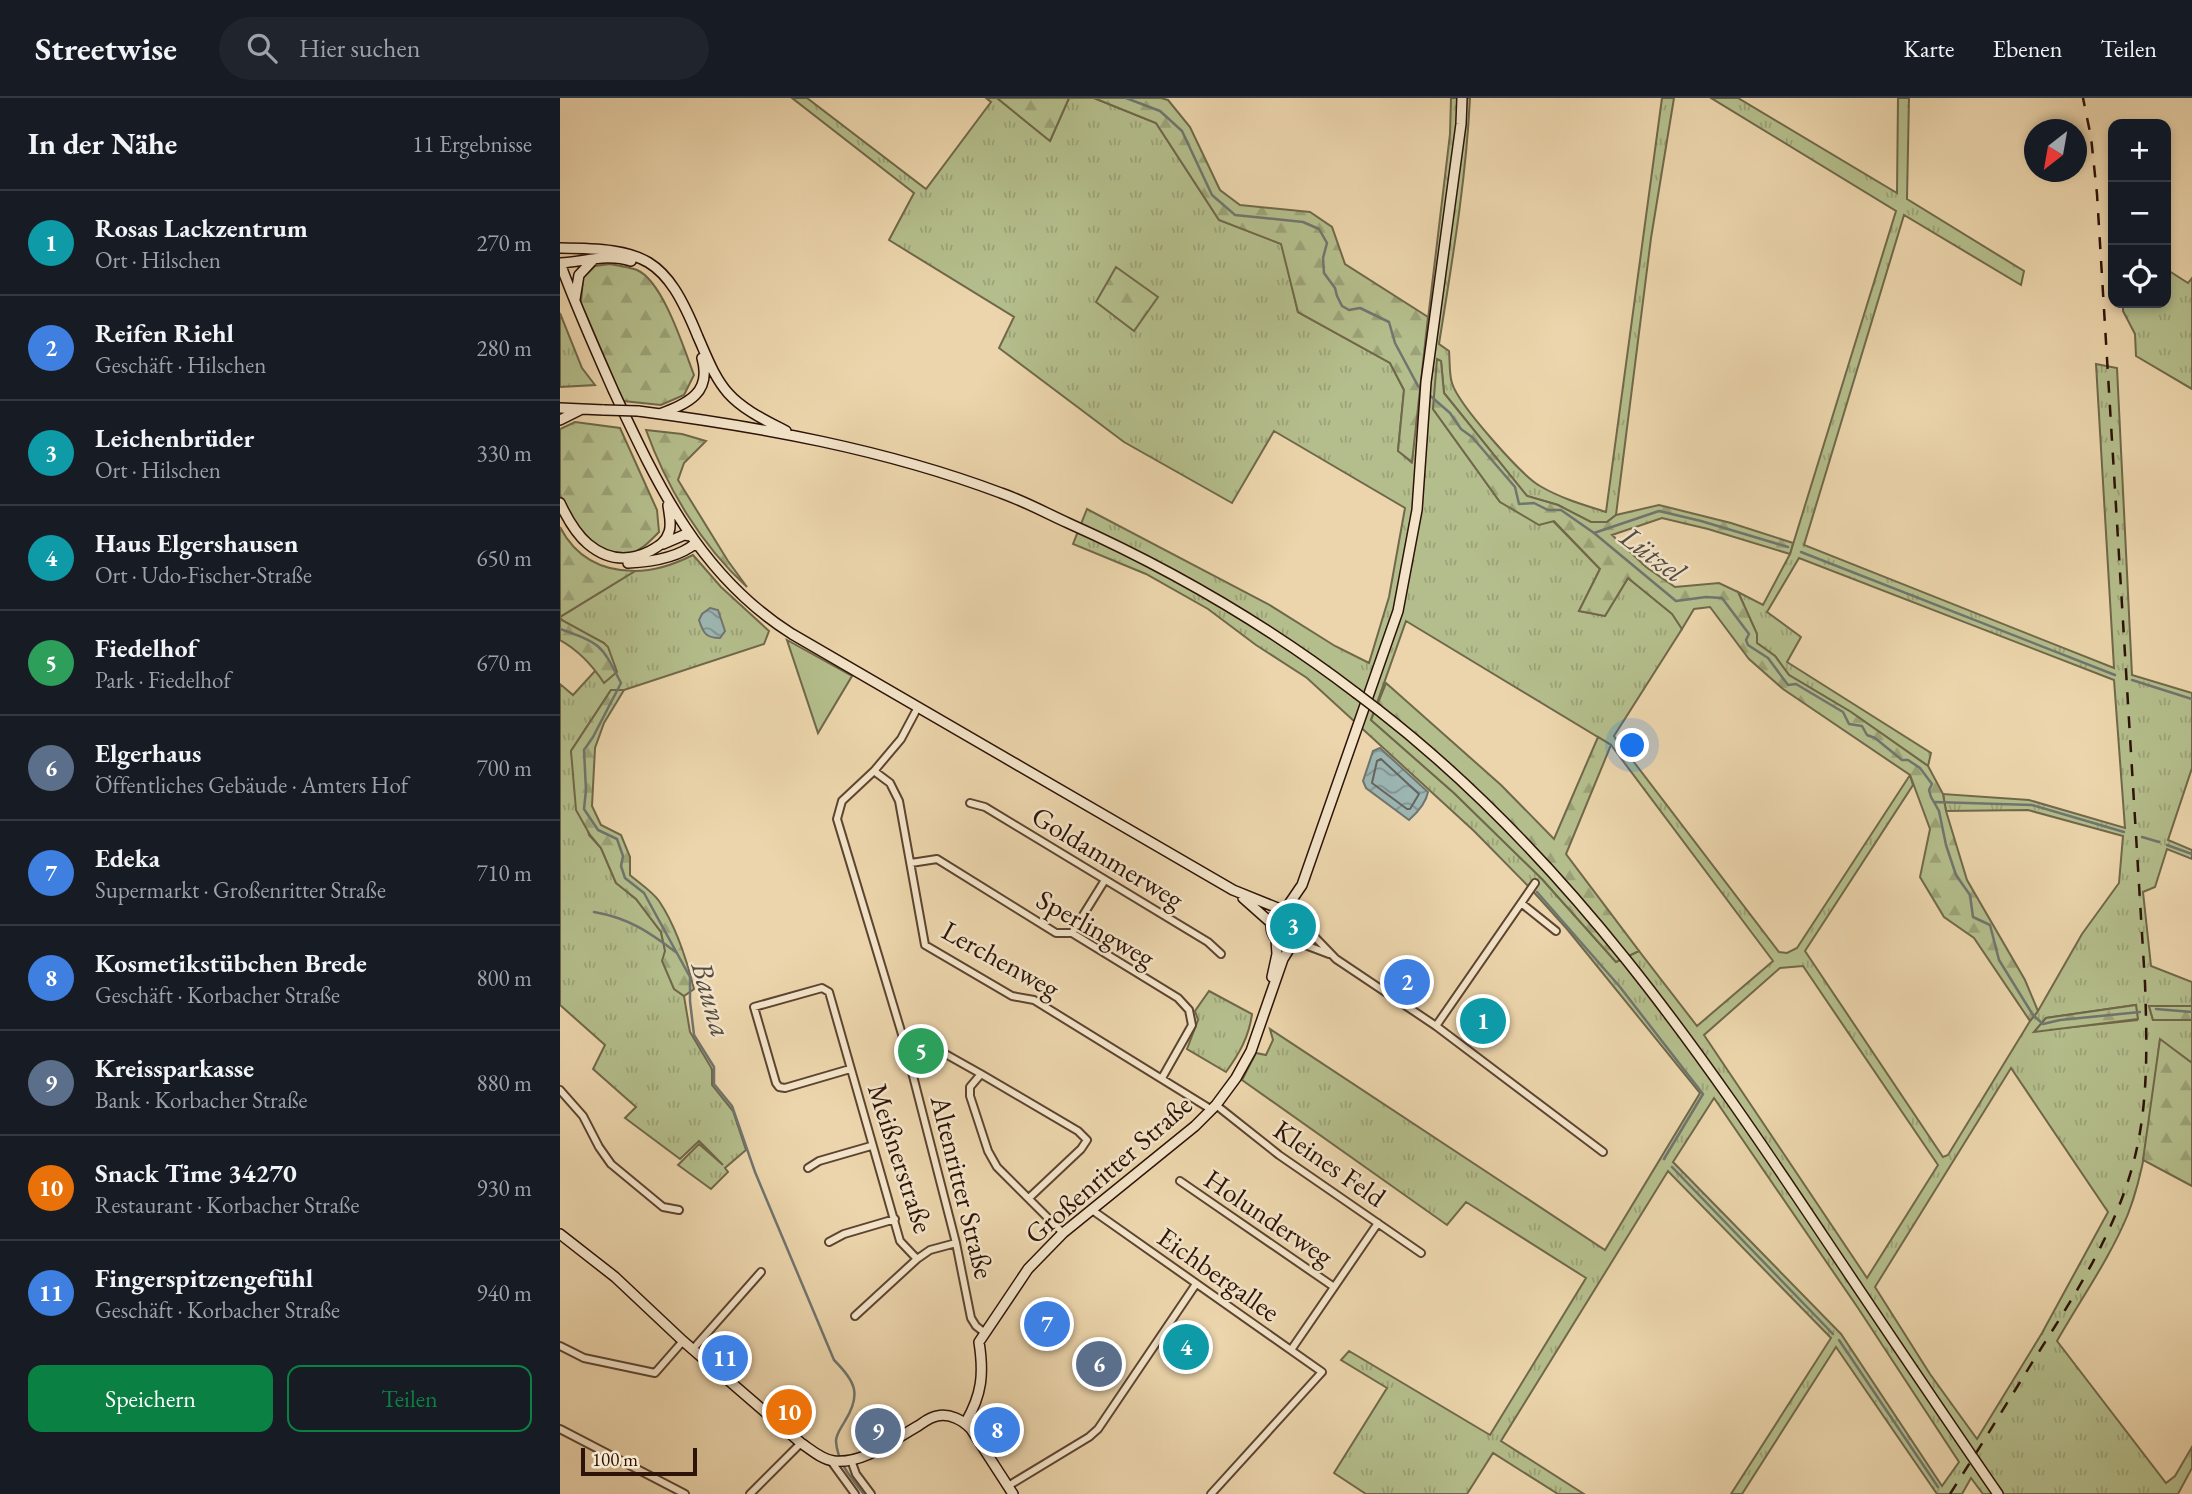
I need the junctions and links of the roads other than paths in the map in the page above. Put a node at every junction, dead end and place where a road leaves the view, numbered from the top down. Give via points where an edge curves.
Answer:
1 (1462, 98) edge
2 (560, 248) edge
3 (594, 259) junction
4 (560, 263) edge
5 (575, 305) junction
6 (560, 408) edge
7 (582, 410) junction
8 (659, 414) junction
9 (560, 420) edge
10 (794, 435) junction
11 (560, 503) edge
12 (668, 503) junction
13 (560, 512) edge
14 (694, 540) junction
15 (662, 545) junction
16 (918, 707) junction
17 (874, 771) junction
18 (970, 803) dead end
19 (911, 863) junction
20 (1105, 880) junction
21 (1535, 883) dead end
22 (1302, 885) junction
23 (1233, 890) junction
24 (1521, 903) junction
25 (1283, 908) junction
26 (1302, 911) junction
27 (1270, 922) junction
28 (1309, 931) junction
29 (1556, 932) dead end
30 (1072, 933) junction
31 (1276, 939) junction
32 (1296, 944) junction
33 (1221, 954) dead end
34 (1331, 955) junction
35 (1260, 1026) junction
36 (1436, 1026) junction
37 (933, 1047) dead end
38 (850, 1069) junction
39 (981, 1074) junction
40 (1162, 1078) junction
41 (561, 1092) edge
42 (1214, 1107) junction
43 (871, 1146) junction
44 (1603, 1152) dead end
45 (807, 1168) dead end
46 (1180, 1181) dead end
47 (1029, 1198) junction
48 (679, 1210) dead end
49 (1092, 1210) junction
50 (895, 1219) junction
51 (1378, 1223) junction
52 (1063, 1233) junction
53 (560, 1234) edge
54 (830, 1242) dead end
55 (956, 1243) junction
56 (1420, 1253) dead end
57 (917, 1259) junction
58 (761, 1272) dead end
59 (1196, 1284) junction
60 (1334, 1287) junction
61 (855, 1316) dead end
62 (985, 1333) junction
63 (683, 1341) junction
64 (560, 1346) edge
65 (693, 1349) junction
66 (1291, 1350) junction
67 (965, 1422) junction
68 (560, 1429) edge
69 (800, 1443) junction
70 (851, 1460) junction
71 (831, 1461) junction
72 (1010, 1490) edge
73 (685, 1494) edge
74 (750, 1494) edge
75 (855, 1494) edge
76 (871, 1494) edge
77 (1212, 1494) edge
78 (1998, 1494) edge

1 - 22 main road via 1426,382 1417,510 1398,611
2 - 10 main road via 617,250 651,263 680,296 713,373 729,395
3 - 4 main road
3 - 5 main road via 579,275
3 - 8 main road via 610,256 645,265 665,281 689,326 706,374 693,398
4 - 5 main road
5 - 12 main road
6 - 7 main road
7 - 8 main road, bridge
7 - 9 main road
8 - 10 main road
10 - 78 main road, bridge via 1001,493 1198,587 1356,693 1476,793 1537,853 1638,974 1760,1141
11 - 15 main road via 575,530 606,554 636,558
12 - 14 main road
12 - 15 main road via 670,529
13 - 14 main road via 580,544 625,563 672,555
14 - 15 main road via 684,535
14 - 16 main road via 741,596 782,627
16 - 17 street, Altenritter Straße via 901,739
16 - 23 main road
17 - 19 street, Lerchenweg via 890,783 899,801
17 - 55 street, Altenritter Straße via 842,801 836,815 904,1041
18 - 20 street, Goldammerweg via 985,807
19 - 30 street, Sperlingweg via 937,859 1056,933
19 - 40 street, Lerchenweg via 925,945 1012,996 1034,1000
20 - 30 street
20 - 33 street, Goldammerweg
21 - 24 street
22 - 25 main road
22 - 26 main road
23 - 25 main road
23 - 27 main road
24 - 29 street
24 - 36 street
25 - 26 main road
25 - 27 main road
26 - 28 main road
27 - 31 main road
28 - 32 main road
28 - 34 street
30 - 40 street, Sperlingweg via 1178,998 1189,1010 1192,1025
31 - 32 main road
31 - 35 main road, Großenritter Straße via 1277,954
32 - 34 street
32 - 35 main road, Großenritter Straße via 1283,959
34 - 36 street
35 - 42 main road, Großenritter Straße via 1246,1060
36 - 44 street
37 - 39 street
38 - 38 street, Meißnerstraße via 829,992 822,988 754,1007 779,1087
38 - 43 street, Meißnerstraße
39 - 47 street via 970,1087 970,1096 988,1151 997,1167
39 - 47 street via 1087,1140
40 - 42 street, Lerchenweg
41 - 48 street via 583,1116 611,1164 663,1207
42 - 49 main road, Großenritter Straße
42 - 51 street, Kleines Feld
43 - 45 street
43 - 50 street, Meißnerstraße
46 - 60 street, Holunderweg
47 - 52 street
49 - 52 main road, Großenritter Straße
49 - 59 street, Eichbergallee
50 - 54 street
50 - 57 street, Meißnerstraße via 900,1241
51 - 56 street, Kleines Feld
51 - 60 street
52 - 62 main road, Großenritter Straße via 1028,1269
53 - 63 main road
55 - 57 street, Meißnerstraße
55 - 62 street, Altenritter Straße via 971,1318
57 - 61 street
58 - 65 street
59 - 66 street, Eichbergallee
59 - 72 street via 1089,1437
60 - 66 street
62 - 67 main road, Großenritter Straße via 979,1342 981,1388
63 - 64 street via 655,1373 584,1358
63 - 65 main road
65 - 69 main road
66 - 77 street, Eichbergallee via 1322,1372
67 - 70 main road via 933,1417
67 - 72 main road
68 - 73 street
69 - 71 main road
69 - 74 street
70 - 71 main road
70 - 76 street
71 - 75 street

